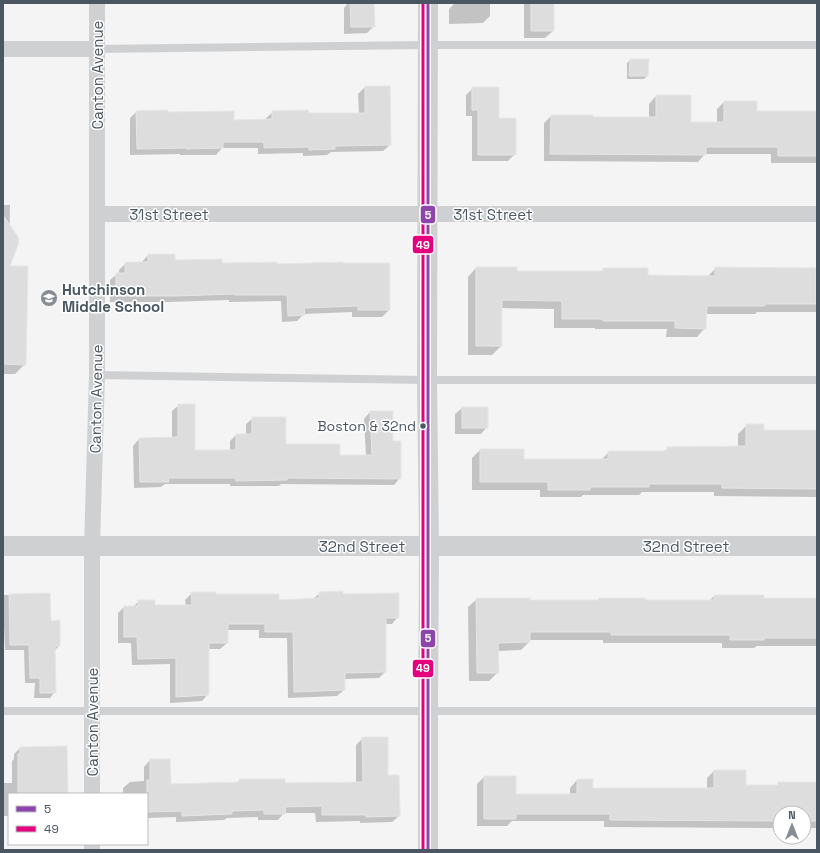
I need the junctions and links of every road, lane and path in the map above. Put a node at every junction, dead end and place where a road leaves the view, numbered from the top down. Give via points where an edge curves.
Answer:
1 (97, 3) edge
2 (428, 3) edge
3 (428, 45) junction
4 (817, 45) edge
5 (3, 49) edge
6 (97, 49) junction
7 (97, 214) junction
8 (427, 214) junction
9 (817, 214) edge
10 (97, 375) junction
11 (427, 380) junction
12 (817, 380) edge
13 (3, 546) edge
14 (92, 546) junction
15 (429, 546) junction
16 (817, 546) edge
17 (3, 711) edge
18 (91, 711) junction
19 (428, 711) junction
20 (817, 711) edge
21 (92, 793) edge
22 (428, 850) edge

1 - 6 street, Canton Avenue
2 - 3 street
3 - 4 lane
3 - 6 lane
3 - 8 street
5 - 6 street
6 - 7 street, Canton Avenue
7 - 8 street, 31st Street
7 - 10 street, Canton Avenue
8 - 9 street, 31st Street
8 - 11 street
10 - 11 lane
10 - 14 street, Canton Avenue
11 - 12 lane
11 - 15 street
13 - 14 street, 32nd Street
14 - 15 street, 32nd Street
14 - 18 street, Canton Avenue
15 - 16 street, 32nd Street
15 - 19 street
17 - 18 lane
18 - 19 lane
18 - 21 street, Canton Avenue
19 - 20 lane
19 - 22 street

